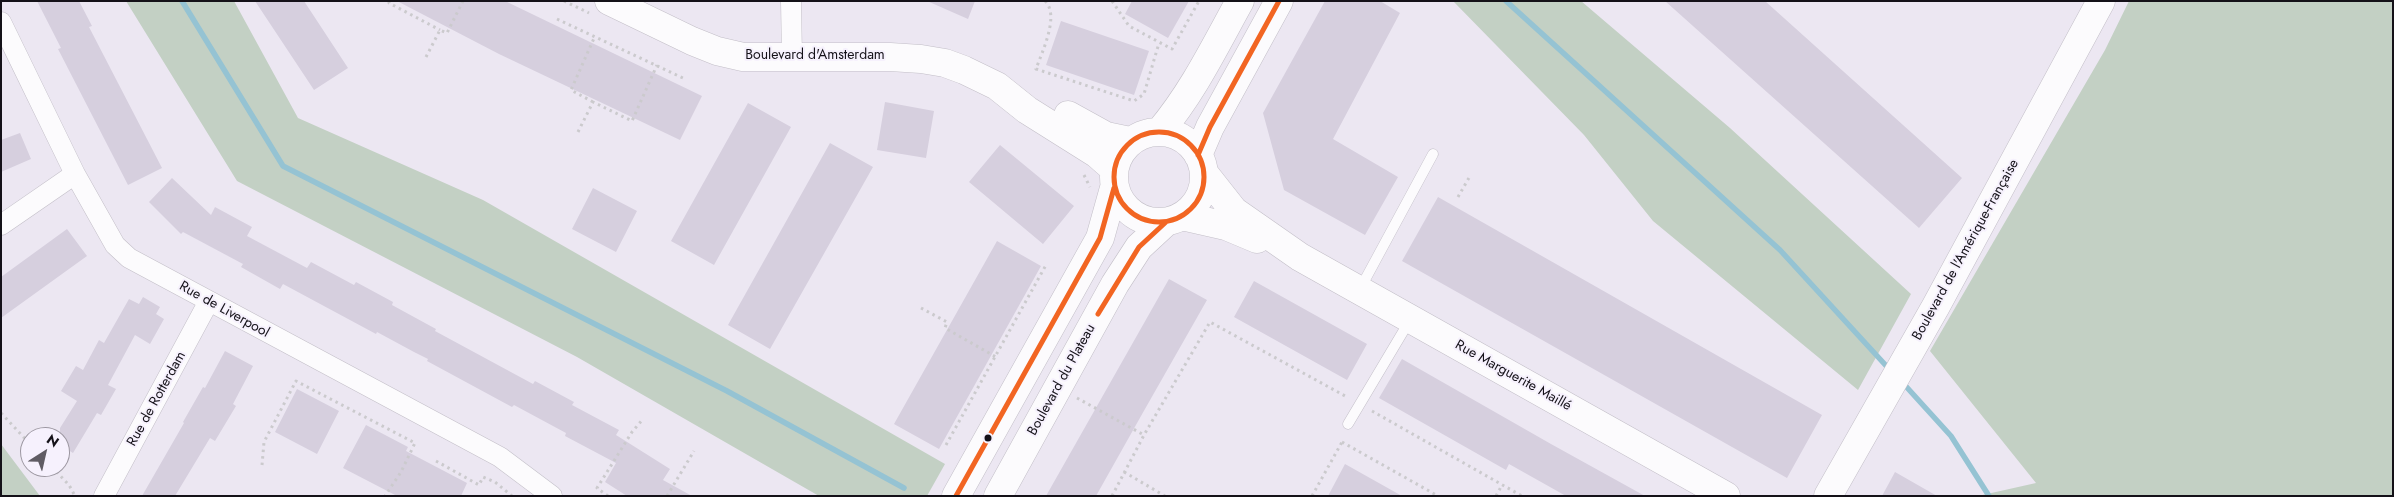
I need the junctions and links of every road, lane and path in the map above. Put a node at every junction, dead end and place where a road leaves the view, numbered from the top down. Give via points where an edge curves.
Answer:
1 (390, 1) edge
2 (463, 1) edge
3 (564, 1) edge
4 (792, 1) edge
5 (1045, 1) edge
6 (1112, 1) edge
7 (1199, 1) edge
8 (1240, 1) edge
9 (1279, 1) edge
10 (2101, 1) edge
11 (600, 8) edge
12 (557, 19) dead end
13 (1, 22) edge
14 (440, 30) junction
15 (595, 36) junction
16 (1159, 42) junction
17 (426, 57) dead end
18 (792, 58) junction
19 (657, 65) junction
20 (685, 79) dead end
21 (997, 86) junction
22 (593, 102) junction
23 (1160, 131) junction
24 (578, 132) dead end
25 (1130, 141) junction
26 (1434, 154) dead end
27 (1201, 164) junction
28 (1080, 168) dead end
29 (75, 174) junction
30 (1470, 176) dead end
31 (1106, 183) junction
32 (1458, 197) dead end
33 (1174, 219) junction
34 (1, 225) edge
35 (1300, 257) junction
36 (1046, 265) dead end
37 (1360, 290) junction
38 (209, 302) junction
39 (920, 308) dead end
40 (1410, 319) junction
41 (996, 357) junction
42 (1072, 395) dead end
43 (1360, 404) junction
44 (1, 414) edge
45 (643, 419) dead end
46 (1348, 424) joint
47 (20, 434) edge
48 (1144, 435) junction
49 (1342, 442) junction
50 (946, 445) dead end
51 (694, 451) dead end
52 (436, 461) dead end
53 (262, 465) dead end
54 (1124, 472) junction
55 (62, 477) edge
56 (1502, 485) junction
57 (1709, 492) edge
58 (75, 496) edge
59 (104, 496) edge
60 (385, 496) edge
61 (512, 496) edge
62 (552, 496) edge
63 (608, 496) edge
64 (666, 496) edge
65 (956, 496) edge
66 (998, 496) edge
67 (1112, 496) edge
68 (1165, 496) edge
69 (1312, 496) edge
70 (1438, 496) edge
71 (1496, 496) edge
72 (1522, 496) edge
73 (1828, 496) edge

1 - 14 path via 388,3
2 - 14 path via 447,33
3 - 11 path
4 - 18 street
5 - 16 path via 1051,26 1036,68 1134,101 1144,94
6 - 16 path via 1129,26
7 - 16 path via 1172,49
8 - 23 street via 1191,89
9 - 27 street via 1210,127
10 - 73 street, Boulevard de l'Amérique-Française via 1936,306
11 - 18 street, Boulevard d'Amsterdam via 717,51 743,57
12 - 15 path
13 - 29 street, Rue de Liverpool
14 - 17 path
15 - 19 path
15 - 22 path via 571,90
18 - 21 street, Boulevard d'Amsterdam via 921,59 964,70
19 - 20 path
19 - 22 path via 632,121
21 - 25 street, Boulevard d'Amsterdam via 1044,102 1106,136
21 - 31 street, Boulevard d'Amsterdam via 1097,154
22 - 24 path
23 - 25 street via 1144,133
23 - 27 street via 1175,134 1189,142
25 - 31 street via 1122,149
26 - 37 lane
27 - 33 street via 1202,190 1194,205
27 - 35 street, Rue Marguerite Maillé via 1234,211
28 - 31 path via 1089,184
29 - 34 street
29 - 38 street, Rue de Liverpool via 115,245 129,258
30 - 32 path
31 - 33 street via 1134,215 1149,221
31 - 65 street via 1100,238
33 - 35 street, Rue Marguerite Maillé via 1226,226
33 - 66 street, Boulevard du Plateau via 1139,247 1115,284
35 - 37 street, Rue Marguerite Maillé
36 - 41 path
37 - 40 street, Rue Marguerite Maillé
38 - 59 street, Rue de Rotterdam
38 - 62 street, Rue de Liverpool via 505,460
39 - 41 path via 947,322 945,328
40 - 43 lane
40 - 57 street, Rue Marguerite Maillé
41 - 50 path
42 - 48 path
43 - 46 lane
43 - 48 path via 1210,322
43 - 56 path
44 - 47 path
45 - 63 path via 597,488
46 - 49 path
48 - 54 path
49 - 69 path
49 - 70 path
51 - 64 path
52 - 61 path via 479,485 483,477 495,482
53 - 60 path via 264,442 296,381 415,443
54 - 67 path
54 - 68 path
55 - 58 path
56 - 71 path
56 - 72 path

